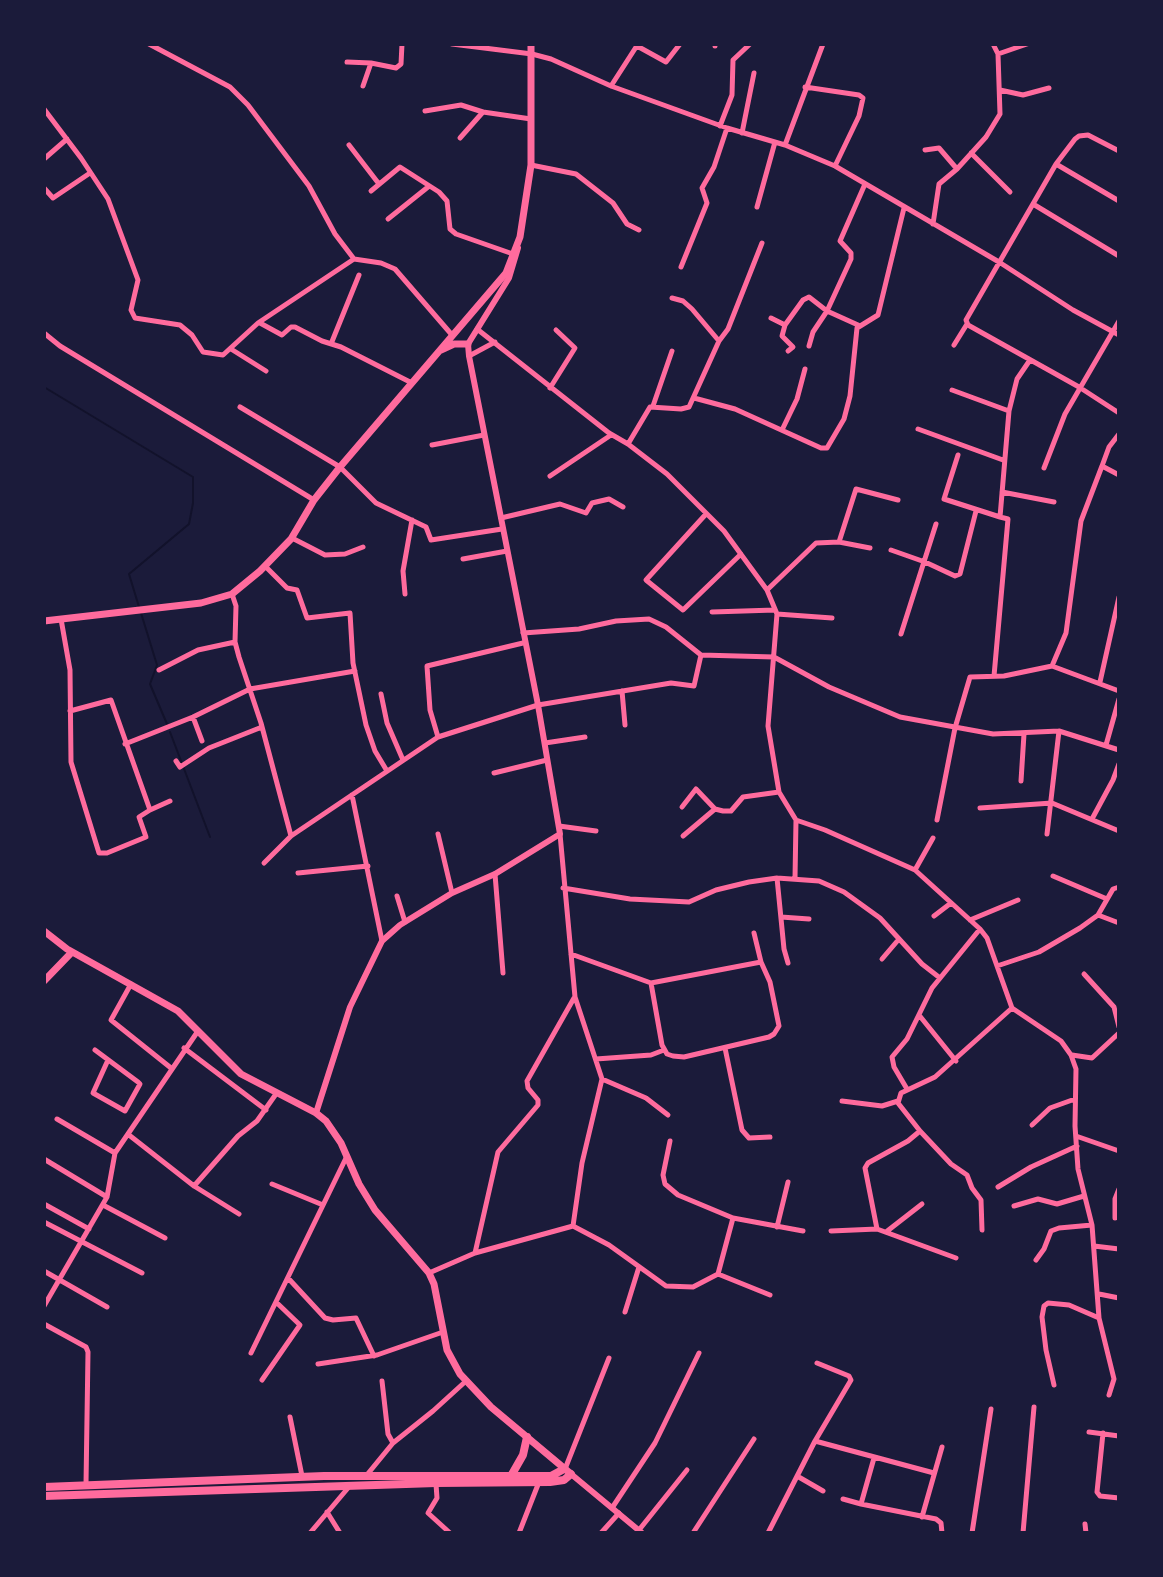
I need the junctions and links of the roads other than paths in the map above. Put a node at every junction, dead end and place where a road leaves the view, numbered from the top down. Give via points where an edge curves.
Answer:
1 (149, 44) edge
2 (402, 44) edge
3 (452, 44) edge
4 (531, 44) edge
5 (680, 44) edge
6 (750, 44) edge
7 (823, 44) edge
8 (993, 44) edge
9 (1027, 44) edge
10 (638, 45) edge
11 (532, 54) junction
12 (998, 54) junction
13 (347, 62) dead end
14 (371, 63) junction
15 (754, 73) dead end
16 (363, 86) dead end
17 (611, 86) junction
18 (805, 87) junction
19 (1049, 88) dead end
20 (1000, 90) junction
21 (44, 109) edge
22 (425, 111) dead end
23 (483, 112) junction
24 (531, 119) junction
25 (724, 127) junction
26 (742, 133) junction
27 (460, 138) dead end
28 (67, 139) junction
29 (775, 142) junction
30 (349, 145) dead end
31 (785, 145) junction
32 (925, 150) dead end
33 (1119, 151) edge
34 (971, 153) junction
35 (44, 159) edge
36 (1056, 164) junction
37 (531, 165) junction
38 (835, 166) junction
39 (957, 169) junction
40 (90, 173) junction
41 (379, 184) junction
42 (865, 184) junction
43 (428, 187) junction
44 (44, 188) edge
45 (371, 191) dead end
46 (1010, 192) dead end
47 (1119, 201) edge
48 (1033, 204) junction
49 (757, 207) dead end
50 (904, 208) junction
51 (388, 219) dead end
52 (933, 224) junction
53 (639, 230) dead end
54 (520, 237) junction
55 (762, 243) dead end
56 (513, 254) junction
57 (1119, 256) edge
58 (354, 259) junction
59 (999, 262) junction
60 (681, 267) dead end
61 (359, 275) dead end
62 (672, 298) dead end
63 (827, 311) junction
64 (771, 318) dead end
65 (1119, 321) edge
66 (259, 322) junction
67 (967, 324) junction
68 (785, 325) junction
69 (858, 325) junction
70 (476, 328) junction
71 (556, 330) dead end
72 (44, 333) edge
73 (1116, 333) edge
74 (452, 335) junction
75 (719, 341) junction
76 (495, 342) junction
77 (331, 344) junction
78 (468, 344) junction
79 (954, 345) dead end
80 (809, 346) dead end
81 (231, 349) junction
82 (439, 351) junction
83 (672, 351) dead end
84 (788, 351) dead end
85 (469, 356) junction
86 (1030, 360) junction
87 (805, 369) dead end
88 (266, 371) dead end
89 (410, 382) junction
90 (1079, 387) junction
91 (550, 388) junction
92 (952, 390) dead end
93 (694, 398) junction
94 (653, 406) junction
95 (240, 407) dead end
96 (1009, 411) junction
97 (1119, 413) edge
98 (918, 429) dead end
99 (782, 430) junction
100 (1119, 434) edge
101 (484, 435) junction
102 (611, 435) junction
103 (628, 444) junction
104 (432, 445) dead end
105 (958, 455) dead end
106 (1003, 460) junction
107 (1102, 466) junction
108 (340, 467) junction
109 (1044, 468) dead end
110 (1119, 475) edge
111 (550, 476) dead end
112 (1002, 492) junction
113 (314, 500) junction
114 (898, 500) dead end
115 (1054, 502) dead end
116 (623, 507) dead end
117 (976, 511) junction
118 (706, 514) junction
119 (1000, 517) junction
120 (500, 518) junction
121 (412, 520) junction
122 (936, 524) dead end
123 (502, 529) junction
124 (292, 538) junction
125 (839, 542) junction
126 (363, 547) dead end
127 (870, 548) dead end
128 (891, 550) dead end
129 (507, 551) junction
130 (741, 554) junction
131 (463, 559) dead end
132 (925, 562) junction
133 (265, 566) junction
134 (767, 590) junction
135 (232, 594) junction
136 (405, 594) dead end
137 (1119, 597) edge
138 (712, 612) dead end
139 (776, 612) junction
140 (832, 618) dead end
141 (61, 619) junction
142 (44, 621) edge
143 (522, 633) junction
144 (901, 634) dead end
145 (235, 642) junction
146 (523, 643) junction
147 (701, 655) junction
148 (774, 657) junction
149 (1052, 666) junction
150 (159, 670) dead end
151 (355, 671) junction
152 (994, 676) junction
153 (1100, 682) junction
154 (250, 689) junction
155 (622, 691) junction
156 (1119, 691) edge
157 (381, 694) dead end
158 (1119, 699) edge
159 (538, 705) junction
160 (70, 711) junction
161 (193, 717) junction
162 (625, 725) dead end
163 (262, 727) junction
164 (955, 728) junction
165 (1059, 731) junction
166 (1024, 734) junction
167 (438, 737) junction
168 (585, 737) dead end
169 (202, 741) dead end
170 (545, 743) junction
171 (125, 744) junction
172 (1106, 745) junction
173 (1119, 750) edge
174 (403, 760) junction
175 (547, 760) junction
176 (176, 761) dead end
177 (1119, 764) edge
178 (387, 771) junction
179 (494, 773) dead end
180 (1021, 781) dead end
181 (779, 792) junction
182 (352, 795) junction
183 (170, 801) dead end
184 (1052, 803) junction
185 (682, 807) dead end
186 (980, 808) dead end
187 (715, 809) junction
188 (150, 810) junction
189 (1092, 819) junction
190 (796, 820) junction
191 (937, 820) dead end
192 (559, 830) junction
193 (596, 831) dead end
194 (1119, 831) edge
195 (438, 834) dead end
196 (1047, 834) dead end
197 (291, 836) junction
198 (683, 836) dead end
199 (933, 838) dead end
200 (264, 863) dead end
201 (368, 866) junction
202 (915, 870) junction
203 (298, 873) dead end
204 (495, 874) junction
205 (1053, 876) dead end
206 (777, 878) junction
207 (795, 878) junction
208 (1119, 887) edge
209 (563, 888) junction
210 (452, 893) junction
211 (397, 896) dead end
212 (1107, 899) junction
213 (1018, 900) dead end
214 (951, 903) junction
215 (1098, 915) junction
216 (934, 916) dead end
217 (781, 917) junction
218 (809, 919) dead end
219 (970, 920) junction
220 (405, 922) junction
221 (1119, 923) edge
222 (980, 929) junction
223 (44, 931) edge
224 (754, 933) dead end
225 (899, 939) junction
226 (382, 941) junction
227 (72, 952) junction
228 (571, 954) junction
229 (882, 959) dead end
230 (761, 962) junction
231 (788, 963) dead end
232 (997, 966) junction
233 (503, 973) dead end
234 (1084, 974) dead end
235 (940, 978) junction
236 (44, 981) edge
237 (651, 983) junction
238 (131, 984) junction
239 (575, 997) junction
240 (1012, 1008) junction
241 (919, 1015) junction
242 (199, 1030) junction
243 (1119, 1030) edge
244 (184, 1048) junction
245 (725, 1048) junction
246 (95, 1050) dead end
247 (664, 1050) junction
248 (1071, 1055) junction
249 (596, 1059) junction
250 (108, 1060) junction
251 (956, 1061) junction
252 (171, 1068) junction
253 (602, 1079) junction
254 (907, 1089) junction
255 (276, 1094) junction
256 (1075, 1099) junction
257 (842, 1101) dead end
258 (898, 1101) junction
259 (266, 1110) junction
260 (316, 1113) junction
261 (668, 1115) dead end
262 (57, 1119) dead end
263 (1032, 1125) dead end
264 (920, 1131) junction
265 (129, 1135) junction
266 (1076, 1136) junction
267 (770, 1137) dead end
268 (670, 1141) dead end
269 (1077, 1146) junction
270 (1119, 1151) edge
271 (115, 1153) junction
272 (346, 1158) junction
273 (44, 1159) edge
274 (788, 1182) dead end
275 (272, 1184) dead end
276 (194, 1186) junction
277 (998, 1187) dead end
278 (1119, 1189) edge
279 (1084, 1196) junction
280 (107, 1197) junction
281 (44, 1204) edge
282 (922, 1204) dead end
283 (103, 1205) junction
284 (323, 1205) junction
285 (1014, 1206) dead end
286 (239, 1214) dead end
287 (733, 1218) junction
288 (1115, 1218) dead end
289 (44, 1222) edge
290 (1092, 1225) junction
291 (573, 1226) junction
292 (777, 1227) junction
293 (89, 1229) junction
294 (877, 1229) junction
295 (982, 1230) dead end
296 (803, 1231) dead end
297 (831, 1231) dead end
298 (886, 1232) junction
299 (165, 1238) dead end
300 (82, 1242) junction
301 (1094, 1246) junction
302 (1119, 1249) edge
303 (475, 1253) junction
304 (956, 1258) dead end
305 (1036, 1260) dead end
306 (639, 1267) junction
307 (44, 1271) edge
308 (142, 1273) dead end
309 (429, 1273) junction
310 (718, 1274) junction
311 (288, 1278) junction
312 (59, 1280) junction
313 (1099, 1294) junction
314 (770, 1295) dead end
315 (1119, 1298) edge
316 (276, 1302) junction
317 (44, 1306) edge
318 (107, 1307) dead end
319 (625, 1312) dead end
320 (1099, 1318) junction
321 (44, 1324) edge
322 (443, 1332) junction
323 (251, 1353) dead end
324 (699, 1353) dead end
325 (374, 1356) junction
326 (609, 1358) dead end
327 (817, 1363) dead end
328 (318, 1364) dead end
329 (262, 1380) dead end
330 (382, 1381) dead end
331 (466, 1381) junction
332 (1054, 1385) dead end
333 (1109, 1395) dead end
334 (1034, 1407) dead end
335 (991, 1409) dead end
336 (290, 1417) dead end
337 (1089, 1432) dead end
338 (1103, 1433) junction
339 (1119, 1436) edge
340 (527, 1437) junction
341 (754, 1439) dead end
342 (815, 1441) junction
343 (393, 1443) junction
344 (942, 1447) dead end
345 (874, 1458) junction
346 (687, 1470) dead end
347 (568, 1472) junction
348 (934, 1473) junction
349 (355, 1476) junction
350 (366, 1476) junction
351 (511, 1476) junction
352 (797, 1476) junction
353 (302, 1477) junction
354 (539, 1482) junction
355 (436, 1483) junction
356 (86, 1485) junction
357 (350, 1486) junction
358 (44, 1487) edge
359 (823, 1491) dead end
360 (44, 1496) edge
361 (1119, 1498) edge
362 (843, 1499) dead end
363 (861, 1504) junction
364 (615, 1510) junction
365 (327, 1512) junction
366 (922, 1517) junction
367 (1085, 1524) dead end
368 (641, 1531) edge
369 (310, 1533) edge
370 (340, 1533) edge
371 (450, 1533) edge
372 (519, 1533) edge
373 (601, 1533) edge
374 (693, 1533) edge
375 (768, 1533) edge
376 (942, 1533) edge
377 (972, 1533) edge
378 (1023, 1533) edge
379 (1086, 1533) edge

1 - 58 street via 230,87 248,105 309,186
2 - 14 street via 398,67
3 - 11 street
4 - 11 main road
5 - 10 street via 666,62
6 - 25 street via 733,60
7 - 18 street
8 - 12 street
9 - 12 street
10 - 17 street
11 - 17 street
11 - 24 main road
12 - 20 street
13 - 14 street
14 - 16 street
15 - 26 street
17 - 25 street
18 - 31 street
18 - 38 street via 863,98
19 - 20 street via 1023,95
20 - 34 street via 996,124
21 - 28 street
22 - 23 street via 461,105
23 - 24 street
23 - 27 street
24 - 37 main road
25 - 26 street
25 - 60 street via 714,167 702,188 706,206
26 - 29 street
28 - 35 street
28 - 40 street
29 - 31 street
29 - 49 street
30 - 41 street
31 - 38 street
32 - 39 street via 939,148
33 - 36 street via 1088,135 1079,136
34 - 39 street
34 - 46 street
36 - 47 street
36 - 48 street
37 - 53 street via 576,174
37 - 54 main road
38 - 42 street
39 - 52 street via 939,184
40 - 44 street via 53,198
40 - 81 street via 108,199 138,280 132,315 180,325 203,352 223,355
41 - 43 street via 400,167
41 - 45 street
42 - 50 street
42 - 63 street via 840,239 851,257
43 - 51 street
43 - 56 street via 447,201 450,229 456,234
48 - 57 street
48 - 59 street
50 - 52 street
50 - 69 street via 878,315
52 - 59 street
54 - 56 main road
54 - 70 street via 509,278
55 - 75 street
56 - 74 main road via 506,273
58 - 66 street
58 - 74 street via 395,269
59 - 67 street
59 - 73 street
61 - 77 street
62 - 75 street via 688,304
63 - 68 street via 808,297
63 - 69 street
63 - 80 street
64 - 68 street
65 - 73 street
66 - 77 street via 282,335 294,327
66 - 81 street
67 - 79 street
67 - 86 street
68 - 84 street via 782,336 793,347
69 - 99 street via 850,396 827,448
70 - 76 street
70 - 78 street
71 - 91 street via 575,348
72 - 113 street
73 - 90 street
74 - 82 main road
75 - 93 street
76 - 85 street
76 - 91 street
77 - 89 street
78 - 82 main road
78 - 85 street
81 - 88 street
82 - 89 main road
83 - 94 street
85 - 101 street
86 - 90 street
86 - 96 street via 1017,379
87 - 99 street
89 - 108 main road
90 - 97 street
90 - 109 street
91 - 102 street
92 - 96 street
93 - 94 street via 684,409
93 - 99 street
94 - 103 street
95 - 108 street
96 - 106 street
98 - 106 street
100 - 107 street
101 - 104 street
101 - 120 street
102 - 103 street
102 - 111 street
103 - 118 street
105 - 117 street via 944,499
106 - 112 street
107 - 110 street
107 - 149 street via 1081,521 1066,633
108 - 113 main road
108 - 121 street via 376,503
112 - 115 street
112 - 119 street
113 - 124 main road
114 - 125 street via 856,489
116 - 120 street via 609,499 592,503 586,513 560,504
117 - 119 street
117 - 132 street via 960,574
118 - 130 street
118 - 130 street via 646,580 683,610
119 - 152 street via 1008,519
120 - 123 street
121 - 123 street via 426,527 433,541
121 - 136 street
122 - 132 street
123 - 129 street
124 - 126 street via 325,555
124 - 133 main road
125 - 127 street
125 - 134 street via 813,545
128 - 132 street
129 - 131 street
129 - 143 street
130 - 134 street
132 - 144 street
133 - 135 main road
133 - 151 street via 287,588 297,590 307,618 350,613
134 - 139 street
135 - 141 main road via 201,603
135 - 145 street
137 - 153 street
138 - 139 street
139 - 140 street
139 - 148 street
141 - 142 main road
141 - 160 street
143 - 146 street
143 - 147 street via 644,618 666,627
145 - 150 street via 198,650
145 - 154 street
146 - 159 street
146 - 167 street via 427,666
147 - 148 street
147 - 155 street via 694,686 671,683
148 - 164 street via 863,703
148 - 181 street via 768,726
149 - 152 street
149 - 153 street
151 - 154 street
151 - 178 street via 366,725
152 - 164 street via 970,677
153 - 156 street
154 - 161 street
154 - 163 street
155 - 159 street
155 - 162 street
157 - 174 street
158 - 172 street
159 - 167 street
159 - 170 street
160 - 171 street via 110,699
160 - 188 street via 71,762 99,853 146,837 139,817
161 - 169 street
161 - 171 street
163 - 176 street via 209,748 180,767
163 - 197 street
164 - 166 street
164 - 191 street
165 - 166 street
165 - 172 street
165 - 184 street
166 - 180 street
167 - 174 street
168 - 170 street
170 - 175 street
171 - 188 street
172 - 173 street
174 - 178 street
175 - 179 street
175 - 192 street
177 - 189 street
178 - 182 street
181 - 187 street via 743,797 731,811
181 - 190 street
182 - 197 street
182 - 201 street
183 - 188 street
184 - 186 street
184 - 189 street
184 - 196 street
185 - 187 street via 696,789
187 - 198 street
189 - 194 street
190 - 202 street
190 - 207 street
192 - 193 street
192 - 204 street
192 - 209 street
195 - 210 street
197 - 200 street
199 - 202 street
201 - 203 street
201 - 226 street
202 - 214 street
204 - 210 street
204 - 233 street
205 - 212 street
206 - 207 street
206 - 209 street via 716,890 689,902
206 - 217 street
207 - 225 street via 844,892
208 - 212 street
209 - 228 street
210 - 220 street
211 - 220 street
212 - 215 street
213 - 219 street
214 - 216 street
214 - 219 street
215 - 221 street
215 - 232 street via 1039,952
217 - 218 street
217 - 231 street
219 - 222 street
220 - 226 street
222 - 232 street
222 - 235 street
223 - 227 main road
224 - 230 street
225 - 229 street
225 - 235 street
226 - 260 street via 350,1007
227 - 236 main road
227 - 238 main road
228 - 237 street
228 - 239 street
230 - 237 street
230 - 245 street via 779,1026 769,1037
232 - 240 street
234 - 243 street via 1114,1007
235 - 241 street
237 - 247 street
238 - 242 main road
238 - 252 street via 111,1020
239 - 249 street
239 - 303 street via 527,1081 538,1105 498,1152
240 - 248 street via 1061,1041
240 - 251 street
241 - 251 street
241 - 254 street via 891,1060
242 - 244 street
242 - 255 main road via 241,1074
243 - 248 street via 1092,1058
244 - 252 street
244 - 259 street
245 - 247 street via 684,1057
245 - 267 street via 742,1130 749,1138
246 - 250 street
247 - 249 street
248 - 256 street
249 - 253 street
250 - 250 street via 93,1093 125,1111 140,1084
251 - 254 street via 926,1083
252 - 265 street
253 - 261 street via 646,1098
253 - 291 street
254 - 258 street
255 - 259 street
255 - 260 main road
256 - 263 street via 1050,1108
256 - 266 street
257 - 258 street via 882,1106
258 - 264 street
259 - 276 street
260 - 272 main road via 335,1133
262 - 271 street
264 - 294 street via 865,1168
264 - 295 street via 967,1175 981,1200
265 - 271 street
265 - 276 street
266 - 269 street
266 - 270 street
268 - 287 street via 665,1184 678,1195
269 - 277 street
269 - 279 street
271 - 280 street
272 - 284 street
272 - 309 main road via 375,1210
273 - 280 street
274 - 292 street
275 - 284 street
276 - 286 street
278 - 288 street
279 - 285 street via 1057,1204 1038,1199
279 - 290 street
280 - 283 street
281 - 293 street
282 - 298 street
283 - 293 street
283 - 299 street
284 - 311 street
287 - 292 street
287 - 310 street
289 - 300 street
290 - 301 street
290 - 305 street via 1051,1231
291 - 303 street
291 - 306 street
292 - 296 street
293 - 300 street
294 - 297 street
294 - 298 street
298 - 304 street
300 - 308 street
300 - 312 street
301 - 302 street
301 - 313 street
303 - 309 street
306 - 310 street via 666,1286 683,1288
306 - 319 street
307 - 312 street
309 - 322 main road
310 - 314 street
311 - 316 street
311 - 325 street via 325,1318 356,1318
312 - 317 street
312 - 318 street
313 - 315 street
313 - 320 street
316 - 323 street
316 - 329 street via 300,1325
320 - 332 street via 1069,1305 1043,1307
320 - 333 street via 1114,1379
321 - 356 street via 88,1352
322 - 325 street
322 - 331 main road via 447,1350
324 - 364 street
325 - 328 street
326 - 347 street
327 - 342 street via 851,1380
330 - 343 street
331 - 340 main road
331 - 343 street
334 - 378 street
335 - 377 street
336 - 353 street
337 - 338 street
338 - 339 street
338 - 361 street via 1097,1492
340 - 347 main road
340 - 351 highway
341 - 374 street
342 - 345 street
342 - 352 street
343 - 350 street
344 - 348 street
345 - 348 street
345 - 363 street
346 - 368 street
347 - 351 highway
347 - 354 highway via 564,1480
347 - 364 street
348 - 366 street
349 - 350 highway
349 - 353 highway
349 - 357 street
350 - 351 highway
352 - 359 street
352 - 375 street
353 - 356 highway
354 - 355 highway
354 - 372 street
355 - 357 highway
355 - 371 street via 437,1498 428,1513
356 - 358 highway
357 - 360 highway
357 - 365 street
362 - 363 street
363 - 366 street
364 - 368 street
364 - 373 street
365 - 369 street
365 - 370 street
366 - 376 street via 939,1520
367 - 379 street

